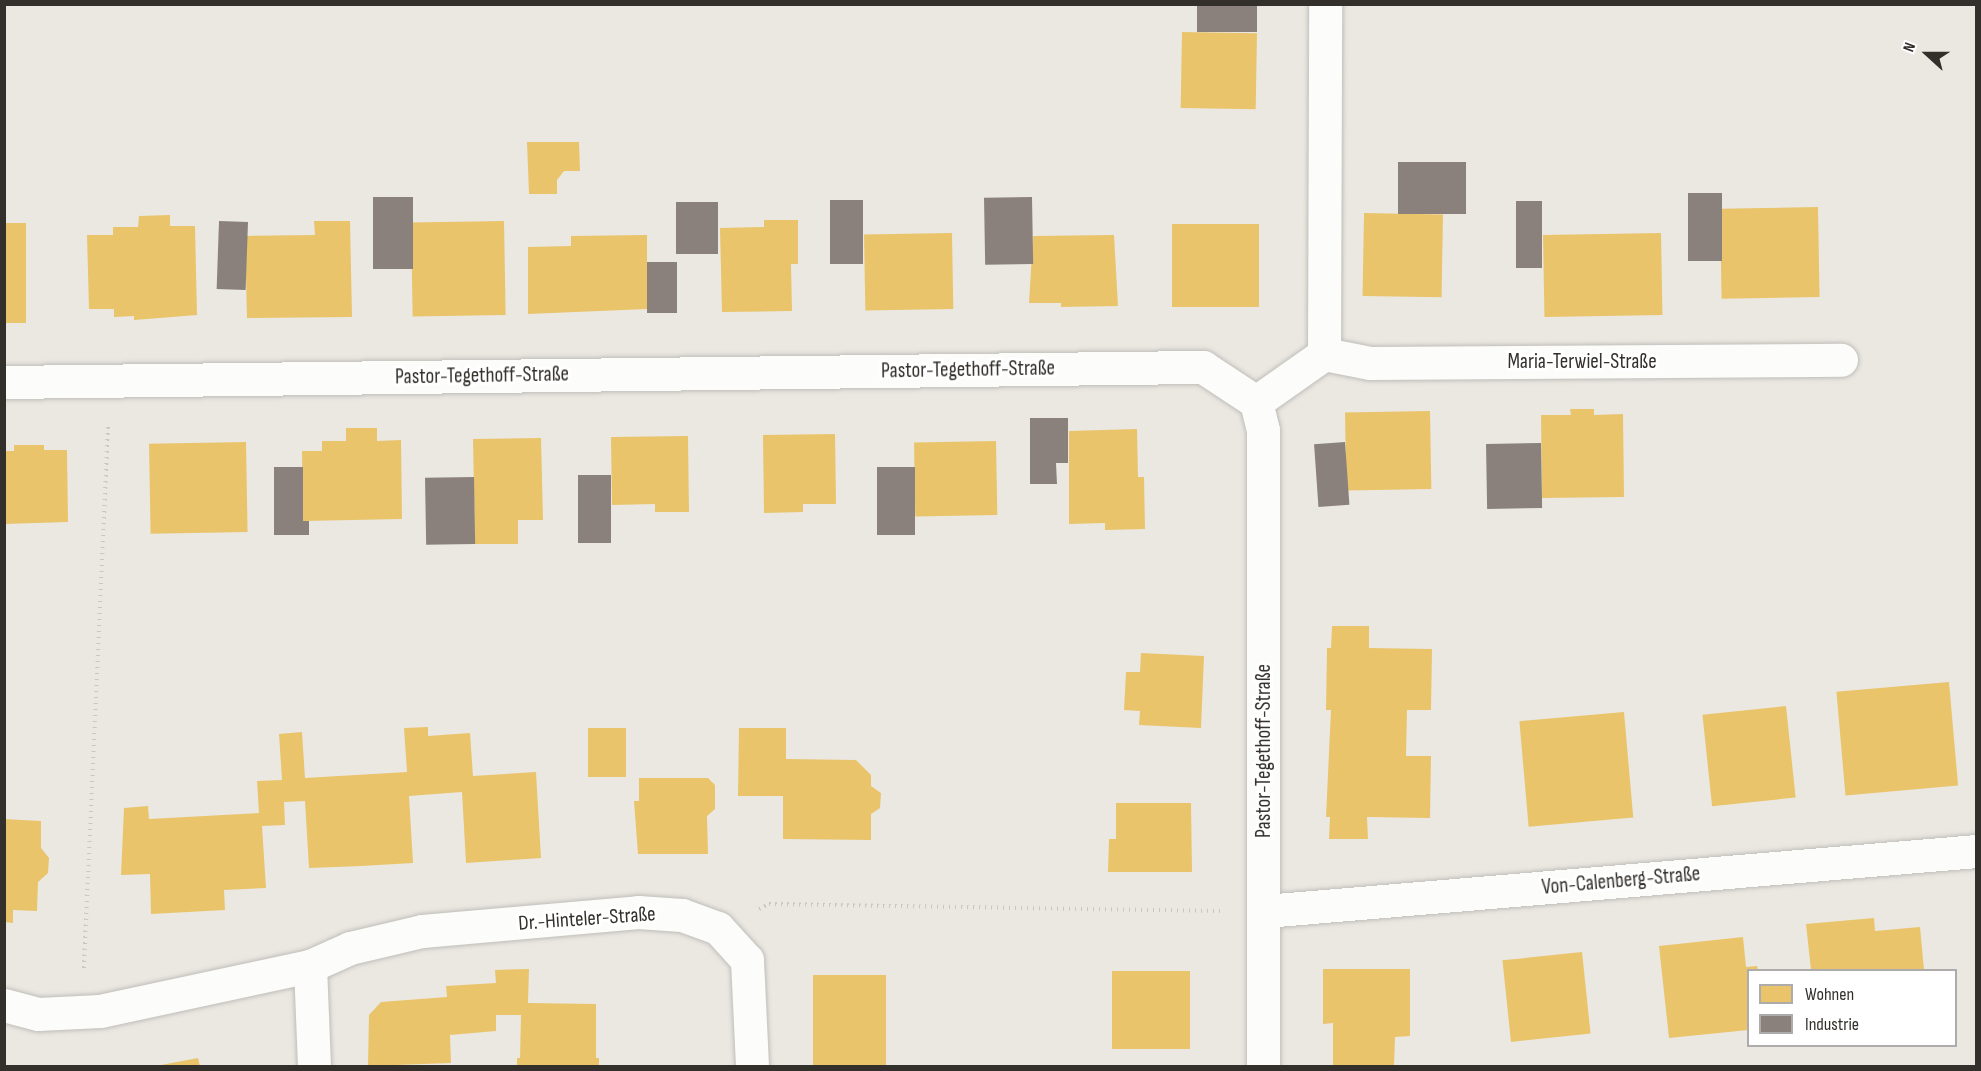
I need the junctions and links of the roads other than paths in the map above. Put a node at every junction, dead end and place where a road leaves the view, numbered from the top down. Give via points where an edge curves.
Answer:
1 (1325, 4) edge
2 (1324, 354) junction
3 (1841, 360) dead end
4 (4, 382) edge
5 (1256, 402) junction
6 (1977, 852) edge
7 (1265, 911) junction
8 (310, 966) junction
9 (4, 1005) edge
10 (314, 1066) edge
11 (752, 1066) edge
12 (1263, 1066) edge

1 - 2 street
2 - 3 street, Maria-Terwiel-Straße via 1370,363
2 - 5 street
4 - 5 street, Pastor-Tegethoff-Straße via 1203,367
5 - 7 street, Pastor-Tegethoff-Straße via 1263,430
6 - 7 street, Von-Calenberg-Straße
7 - 12 street, Pastor-Tegethoff-Straße
8 - 9 street, Dr.-Hinteler-Straße via 82,1012 38,1014
8 - 10 street
8 - 11 street, Dr.-Hinteler-Straße via 350,948 422,931 638,912 682,915 718,928 747,960

